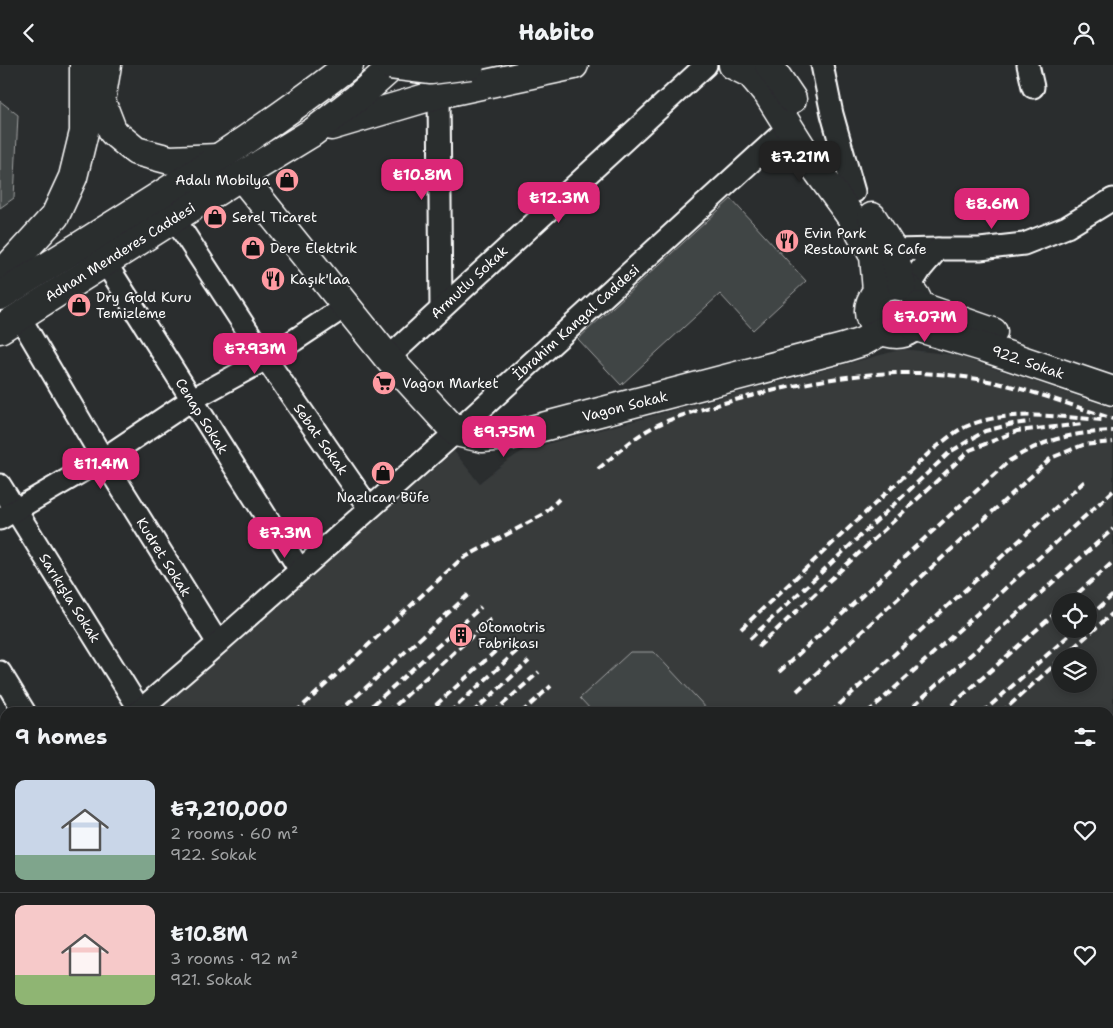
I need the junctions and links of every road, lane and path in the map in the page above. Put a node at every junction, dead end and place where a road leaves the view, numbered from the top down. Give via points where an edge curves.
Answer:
1 (84, 65) edge
2 (107, 65) edge
3 (349, 65) edge
4 (390, 65) edge
5 (394, 65) edge
6 (470, 65) edge
7 (574, 65) edge
8 (706, 65) edge
9 (733, 65) edge
10 (769, 65) edge
11 (822, 65) edge
12 (1028, 65) edge
13 (783, 77) edge
14 (1033, 87) dead end
15 (439, 93) junction
16 (789, 127) junction
17 (313, 131) junction
18 (219, 157) junction
19 (241, 176) junction
20 (854, 192) junction
21 (1113, 199) edge
22 (174, 218) junction
23 (938, 249) junction
24 (893, 250) junction
25 (105, 262) junction
26 (0, 276) edge
27 (0, 296) edge
28 (904, 300) junction
29 (346, 306) junction
30 (441, 308) junction
31 (9, 323) edge
32 (882, 331) junction
33 (388, 358) junction
34 (266, 359) junction
35 (1113, 373) edge
36 (1113, 391) edge
37 (192, 400) junction
38 (456, 432) junction
39 (103, 459) junction
40 (0, 485) edge
41 (369, 508) junction
42 (7, 515) edge
43 (300, 570) junction
44 (218, 643) junction
45 (0, 672) edge
46 (21, 707) edge
47 (136, 707) edge
48 (144, 707) edge

1 - 26 main road via 84,132 73,177 55,216
2 - 18 main road via 101,101 114,132 136,151 170,160
3 - 18 main road, Adnan Menderes Caddesi
4 - 6 main road, bridge via 431,70
5 - 17 main road via 357,99
7 - 15 main road
8 - 30 street, Armutlu Sokak
9 - 16 main road via 751,74
10 - 13 main road
11 - 20 street
12 - 14 street
13 - 20 main road via 804,121
15 - 17 main road
15 - 30 street
16 - 28 main road
16 - 38 street, İbrahim Kangal Caddesi
17 - 19 main road, Adnan Menderes Caddesi
18 - 27 main road, Adnan Menderes Caddesi
19 - 22 main road, Adnan Menderes Caddesi
19 - 29 main road
20 - 24 main road
21 - 23 street via 1067,227 1024,244
22 - 25 main road, Adnan Menderes Caddesi
22 - 34 street, Sebat Sokak
23 - 24 street
23 - 28 street via 921,269
24 - 28 main road
25 - 31 main road, Adnan Menderes Caddesi
25 - 37 street, Cenap Sokak
28 - 32 main road via 901,334
28 - 32 main road via 872,298 870,315
28 - 35 main road, 922. Sokak
28 - 36 main road, 922. Sokak via 986,348
29 - 33 main road
29 - 34 street
30 - 33 street, Armutlu Sokak
31 - 39 street, Kudret Sokak
32 - 38 main road, Vagon Sokak via 834,351 508,436 482,438
33 - 38 main road
34 - 37 street
34 - 41 street, Sebat Sokak
37 - 39 street
37 - 43 street, Cenap Sokak
38 - 41 street, İbrahim Kangal Caddesi
39 - 42 street
39 - 44 street, Kudret Sokak
40 - 42 street, Sarıkışla Sokak
41 - 43 street, İbrahim Kangal Caddesi
42 - 47 street, Sarıkışla Sokak
43 - 44 street, İbrahim Kangal Caddesi
44 - 48 street, İbrahim Kangal Caddesi
45 - 46 street

